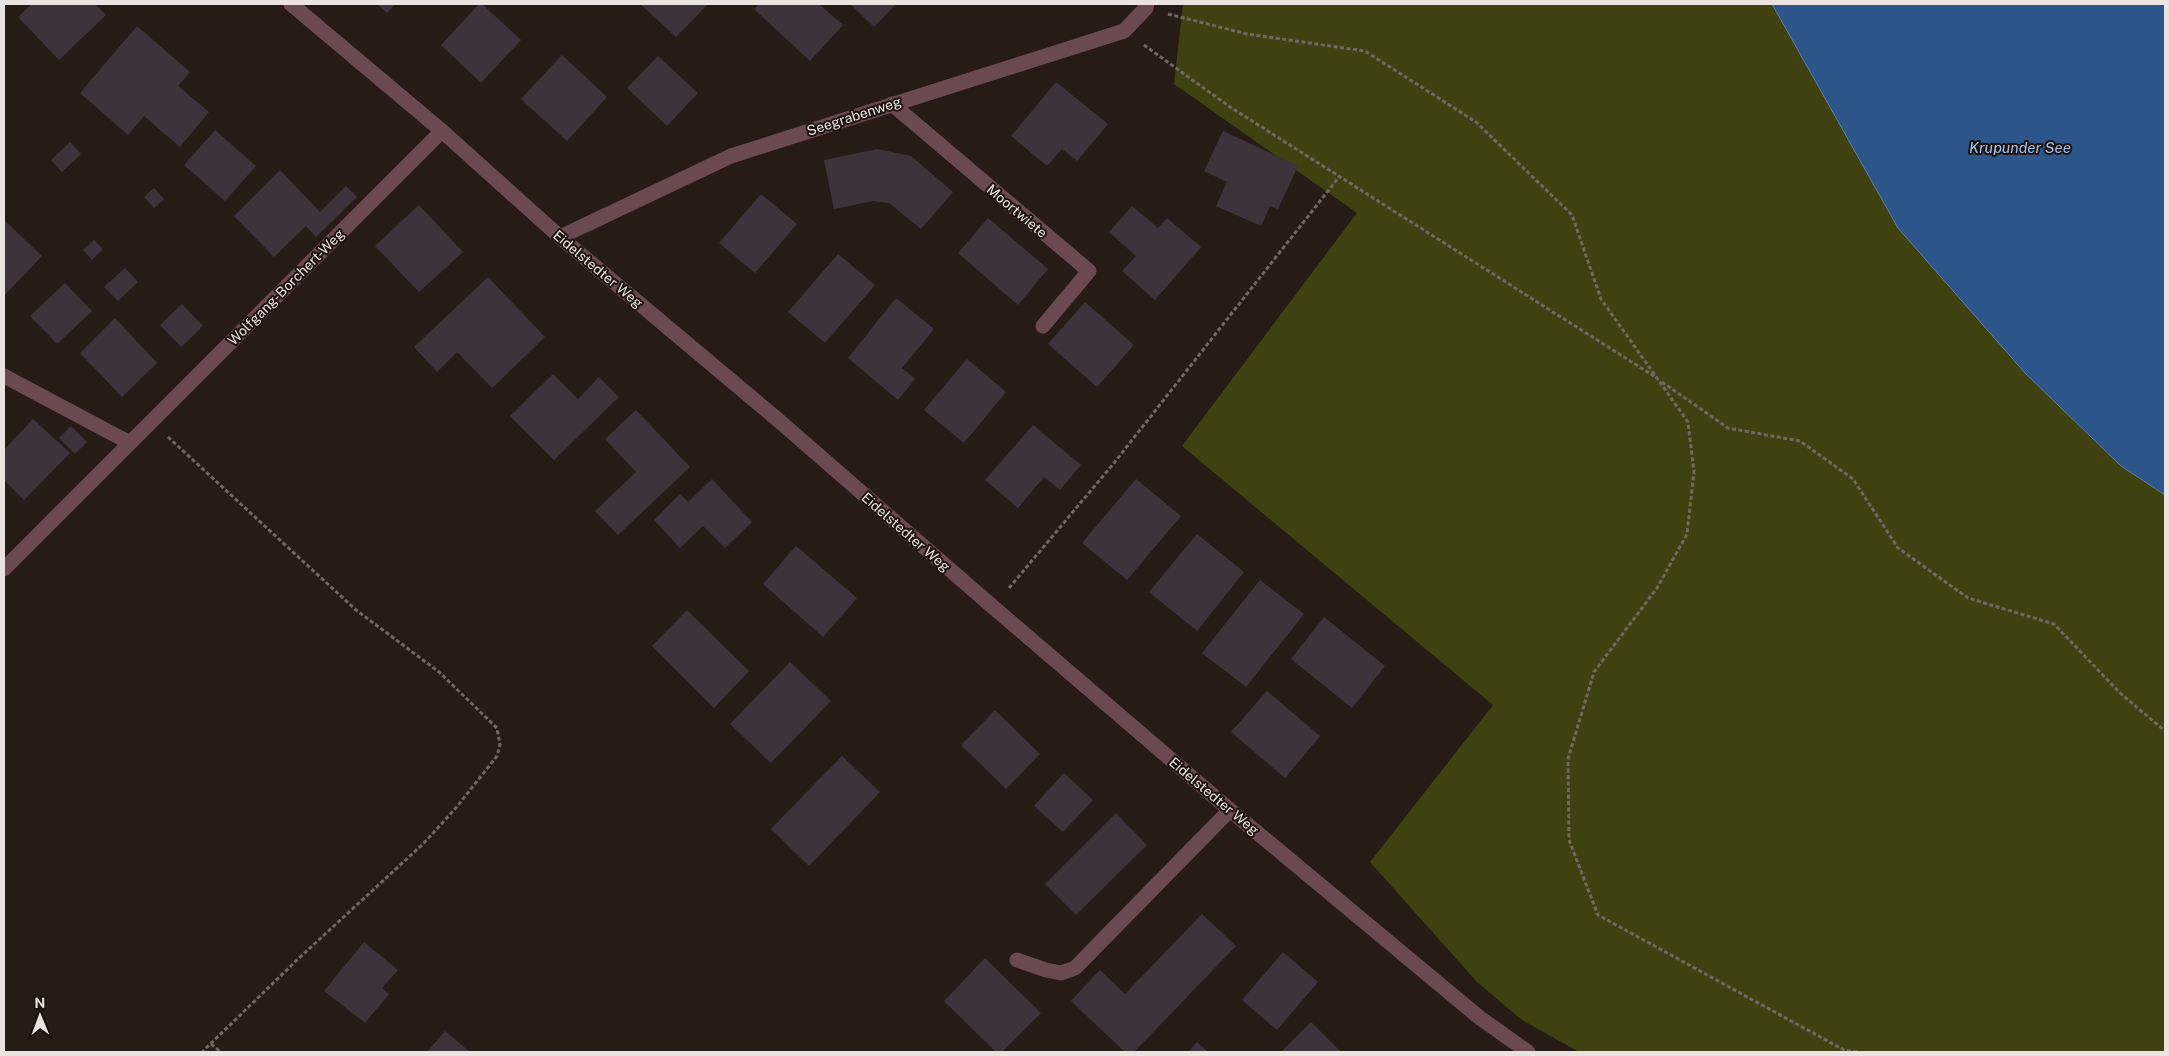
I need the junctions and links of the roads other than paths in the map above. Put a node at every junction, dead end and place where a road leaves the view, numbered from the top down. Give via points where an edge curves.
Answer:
1 (291, 4) edge
2 (1146, 6) edge
3 (892, 104) junction
4 (442, 131) junction
5 (560, 237) junction
6 (1042, 326) dead end
7 (4, 376) edge
8 (130, 443) junction
9 (4, 569) edge
10 (1230, 810) junction
11 (1017, 960) dead end
12 (1528, 1052) edge

1 - 4 street, Eidelstedter Weg
2 - 3 street, Seegrabenweg via 1124,31
3 - 5 street, Seegrabenweg via 731,156
3 - 6 street, Moortwiete via 1089,271
4 - 5 street, Eidelstedter Weg
4 - 8 street, Wolfgang-Borchert-Weg
5 - 10 street, Eidelstedter Weg via 777,419
7 - 8 street
8 - 9 street, Wolfgang-Borchert-Weg
10 - 11 street via 1075,968 1061,973
10 - 12 street, Eidelstedter Weg via 1480,1018

